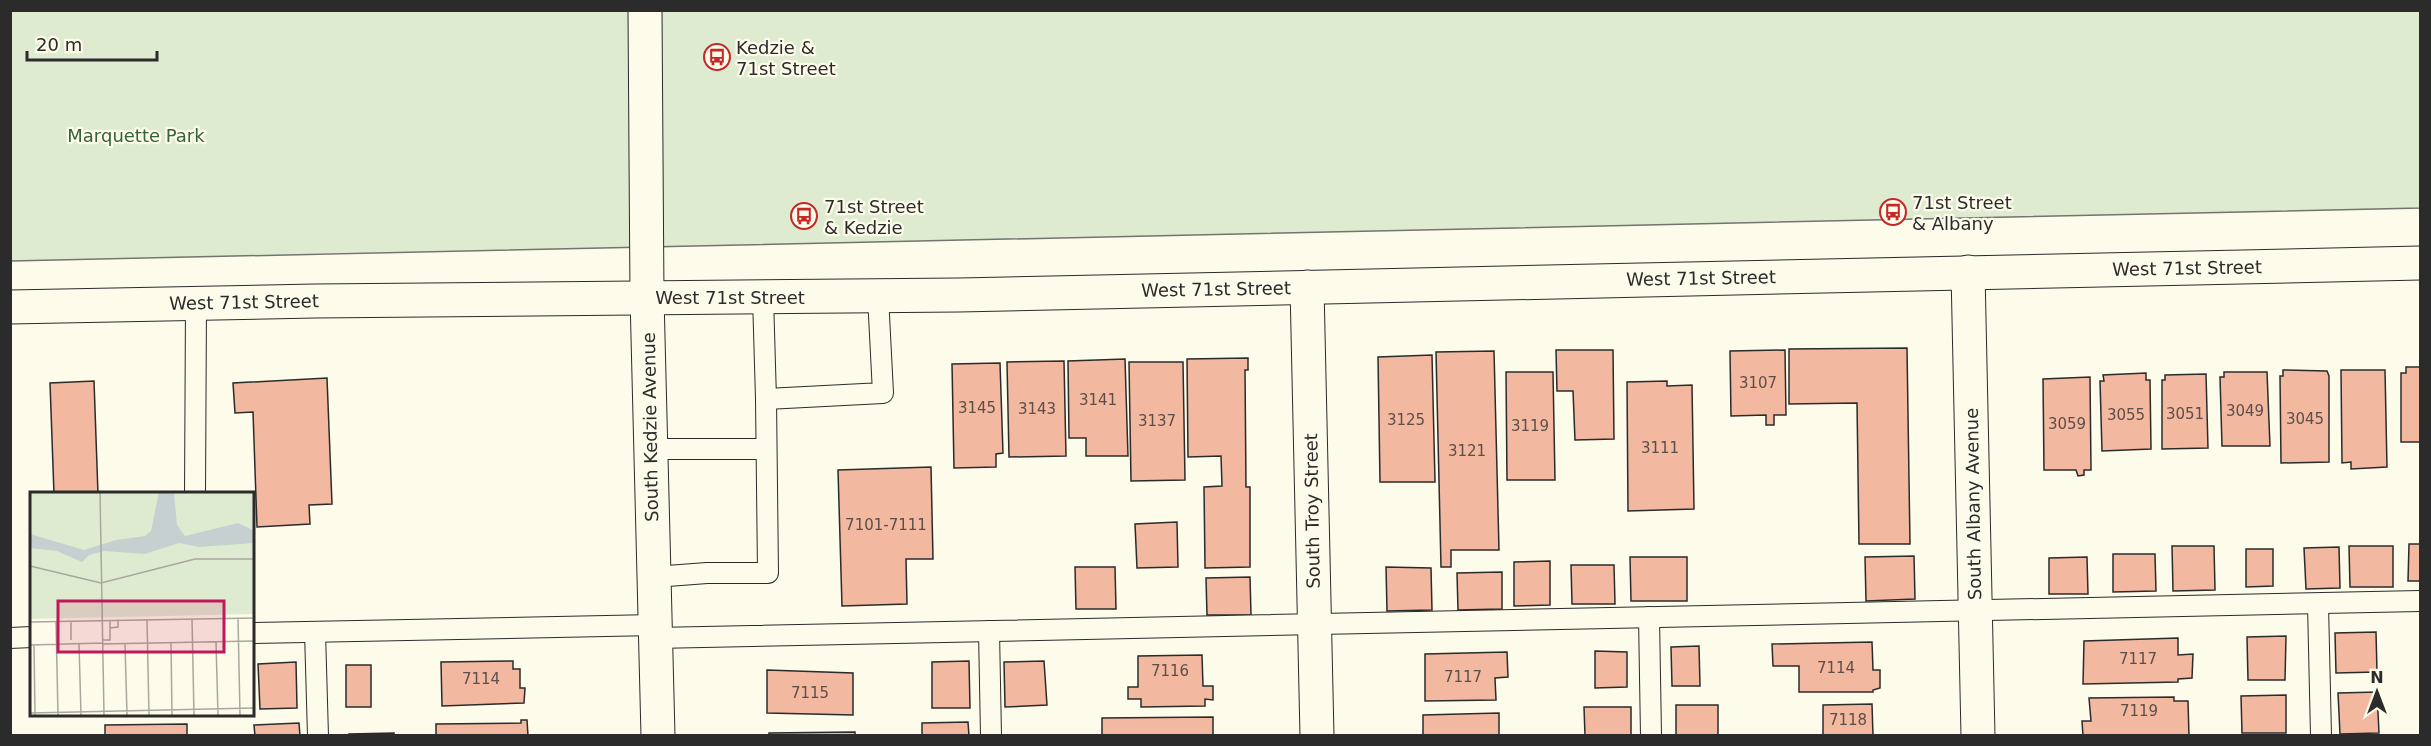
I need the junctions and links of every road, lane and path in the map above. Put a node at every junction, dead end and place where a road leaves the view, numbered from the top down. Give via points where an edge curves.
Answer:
1 (645, 10) edge
2 (2421, 263) edge
3 (1968, 272) junction
4 (1307, 287) junction
5 (878, 296) junction
6 (647, 297) junction
7 (763, 297) junction
8 (196, 304) junction
9 (10, 307) edge
10 (766, 399) junction
11 (651, 448) junction
12 (766, 449) junction
13 (195, 492) edge
14 (654, 577) junction
15 (2421, 602) edge
16 (2318, 604) junction
17 (1975, 611) junction
18 (1649, 617) junction
19 (1315, 625) junction
20 (988, 631) junction
21 (315, 632) junction
22 (655, 632) junction
23 (254, 633) edge
24 (30, 637) edge
25 (10, 638) edge
26 (318, 735) edge
27 (658, 735) edge
28 (991, 735) edge
29 (1317, 735) edge
30 (1651, 735) edge
31 (1978, 735) edge
32 (2321, 735) edge

1 - 6 main road, South Kedzie Avenue
2 - 3 main road, West 71st Street
3 - 4 main road, West 71st Street
3 - 17 main road, South Albany Avenue
4 - 5 main road, West 71st Street
4 - 19 main road, South Troy Street
5 - 7 main road, West 71st Street
5 - 10 lane via 883,393
6 - 7 main road, West 71st Street
6 - 8 main road, West 71st Street
6 - 11 main road, South Kedzie Avenue
7 - 10 lane
8 - 9 main road, West 71st Street
8 - 13 lane
10 - 12 lane
11 - 12 lane
11 - 14 main road, South Kedzie Avenue
12 - 14 lane via 768,573
14 - 22 main road, South Kedzie Avenue
15 - 16 lane
16 - 17 lane
16 - 32 lane
17 - 18 lane
17 - 31 main road, South Albany Avenue
18 - 19 lane
18 - 30 lane
19 - 20 lane
19 - 29 main road, South Troy Street
20 - 22 lane
20 - 28 lane
21 - 22 lane
21 - 23 lane
21 - 26 lane
22 - 27 main road, South Kedzie Avenue
24 - 25 lane

